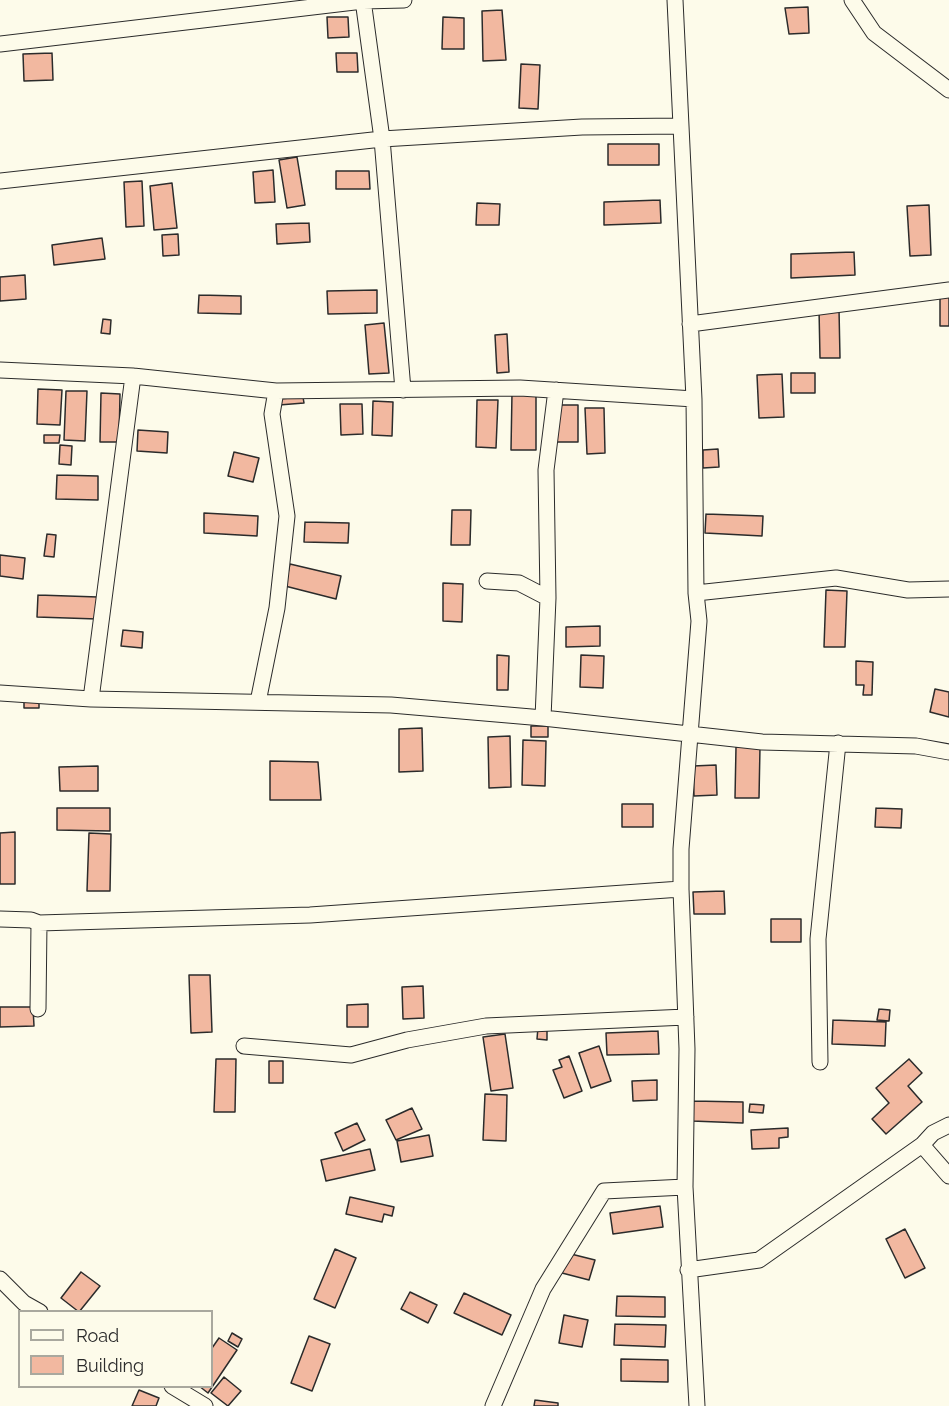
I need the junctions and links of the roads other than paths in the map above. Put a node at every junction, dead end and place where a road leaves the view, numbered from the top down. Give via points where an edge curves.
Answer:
1 (404, 0) edge
2 (675, 0) edge
3 (852, 0) edge
4 (363, 1) edge
5 (0, 44) edge
6 (949, 90) edge
7 (681, 126) junction
8 (382, 139) junction
9 (0, 181) edge
10 (949, 290) edge
11 (690, 324) junction
12 (0, 370) edge
13 (133, 376) junction
14 (403, 390) junction
15 (556, 390) junction
16 (276, 391) junction
17 (694, 399) junction
18 (486, 580) dead end
19 (949, 589) edge
20 (696, 592) junction
21 (548, 598) junction
22 (0, 693) edge
23 (92, 699) junction
24 (258, 702) junction
25 (543, 717) junction
26 (689, 732) junction
27 (838, 743) junction
28 (949, 752) edge
29 (681, 890) junction
30 (0, 919) edge
31 (39, 923) junction
32 (38, 1009) dead end
33 (686, 1017) junction
34 (244, 1046) dead end
35 (820, 1062) dead end
36 (948, 1130) edge
37 (922, 1145) junction
38 (949, 1176) edge
39 (685, 1187) junction
40 (688, 1270) junction
41 (0, 1278) edge
42 (38, 1310) edge
43 (175, 1388) edge
44 (205, 1406) edge
45 (493, 1406) edge
46 (697, 1406) edge

1 - 4 street
2 - 7 street
3 - 6 street via 874,33
4 - 5 street
4 - 8 street
7 - 8 street via 582,127
7 - 11 street
8 - 9 street
8 - 14 street
10 - 11 street
11 - 17 street
12 - 13 street
13 - 16 street
13 - 23 street
14 - 15 street
14 - 16 street
15 - 17 street
15 - 21 street via 546,470
16 - 24 street via 272,414 287,516 278,608
17 - 20 street
18 - 21 street via 519,583
19 - 20 street via 908,590 836,578
20 - 26 street via 699,621
21 - 25 street
22 - 23 street
23 - 24 street
24 - 25 street via 391,705
25 - 26 street
26 - 27 street via 762,742
26 - 29 street
27 - 28 street via 916,746
27 - 35 street via 818,939
29 - 31 street via 310,915
29 - 33 street
30 - 31 street
31 - 32 street
33 - 34 street via 486,1026 351,1055
33 - 39 street
36 - 37 street via 933,1133
37 - 38 street
37 - 40 street via 759,1260
39 - 40 street
39 - 45 street via 604,1191 543,1289
40 - 46 street
41 - 42 street via 24,1303
43 - 44 street

